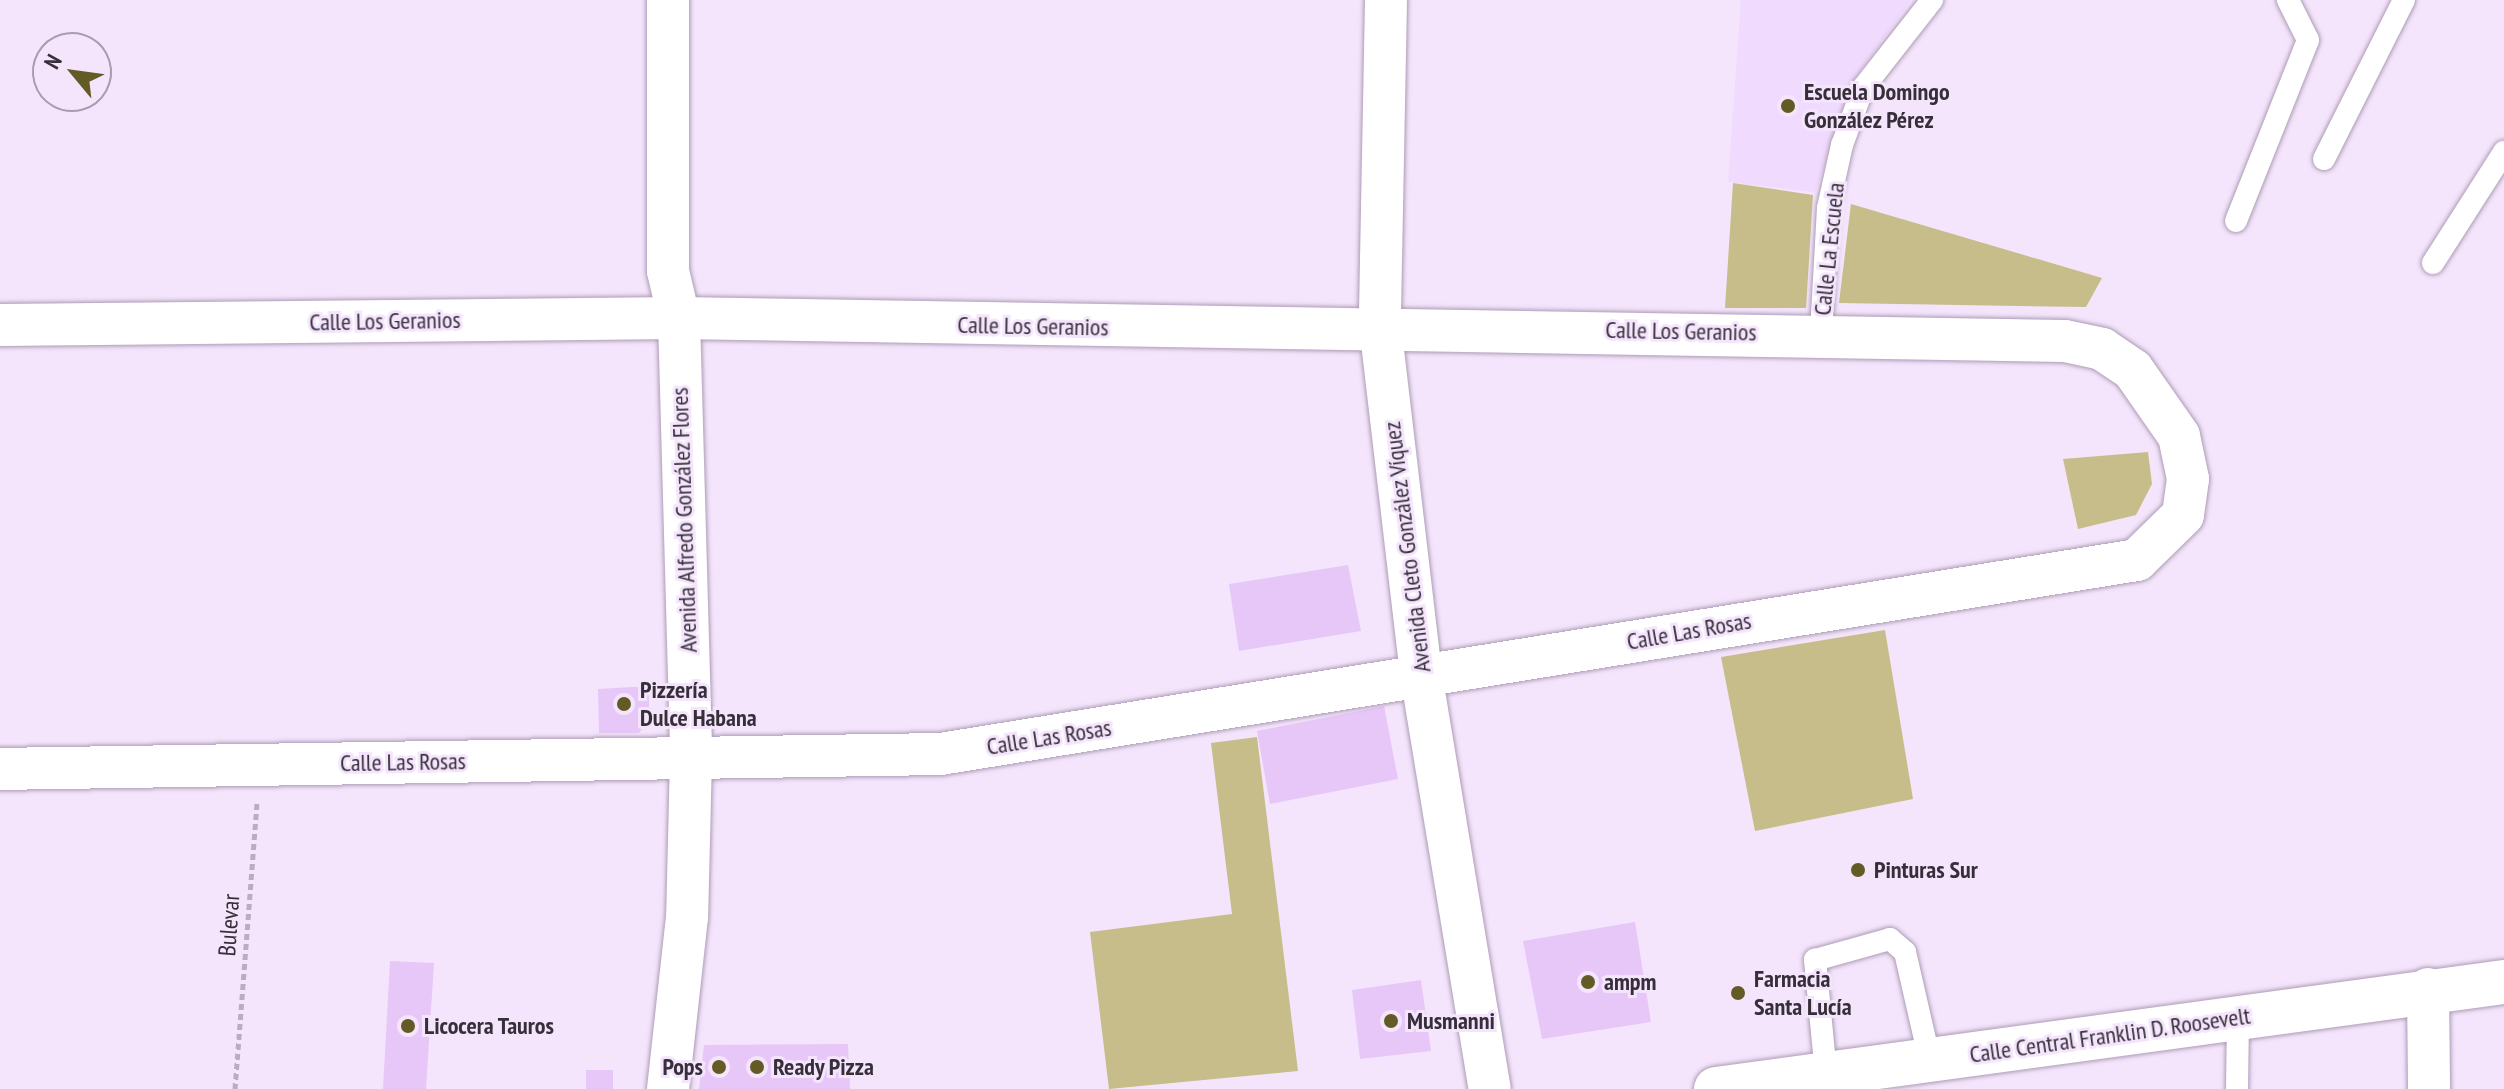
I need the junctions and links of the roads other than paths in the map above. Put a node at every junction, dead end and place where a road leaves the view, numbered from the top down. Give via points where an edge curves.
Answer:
1 (668, 0) edge
2 (1386, 0) edge
3 (1932, 0) edge
4 (2288, 0) edge
5 (2404, 0) edge
6 (2504, 152) edge
7 (2324, 159) dead end
8 (2236, 221) dead end
9 (2433, 263) dead end
10 (679, 318) junction
11 (0, 325) edge
12 (1380, 325) junction
13 (1821, 333) junction
14 (2065, 341) joint
15 (1422, 680) junction
16 (691, 758) junction
17 (0, 769) edge
18 (2504, 982) edge
19 (2428, 989) junction
20 (2238, 1017) junction
21 (1930, 1061) junction
22 (1826, 1074) junction
23 (668, 1089) edge
24 (1490, 1089) edge
25 (1716, 1089) edge
26 (2237, 1089) edge
27 (2429, 1089) edge

1 - 10 street, Avenida Alfredo González Flores via 668,271
2 - 12 street, Avenida Cleto González Víquez
3 - 13 lane, Calle La Escuela via 1863,88 1842,145 1828,208
4 - 8 lane via 2308,40
5 - 7 lane
6 - 9 lane
10 - 11 street, Calle Los Geranios
10 - 12 street, Calle Los Geranios
10 - 16 street, Avenida Alfredo González Flores
12 - 13 street, Calle Los Geranios
12 - 15 street, Avenida Cleto González Víquez
13 - 14 street, Calle Los Geranios
14 - 15 street, Calle Las Rosas via 2102,349 2133,370 2179,436 2188,479 2183,515 2160,544 2137,560
15 - 16 street, Calle Las Rosas via 941,754
15 - 24 street, Avenida Cleto González Víquez
16 - 17 street, Calle Las Rosas
16 - 23 street, Avenida Alfredo González Flores via 687,917
18 - 19 main road, Calle Central Franklin D. Roosevelt
19 - 20 main road, Calle Central Franklin D. Roosevelt
19 - 27 street
20 - 21 main road, Calle Central Franklin D. Roosevelt
20 - 26 lane
21 - 22 main road, Calle Central Franklin D. Roosevelt
21 - 22 lane via 1905,952 1890,939 1815,960
22 - 25 main road, Calle Central Franklin D. Roosevelt

